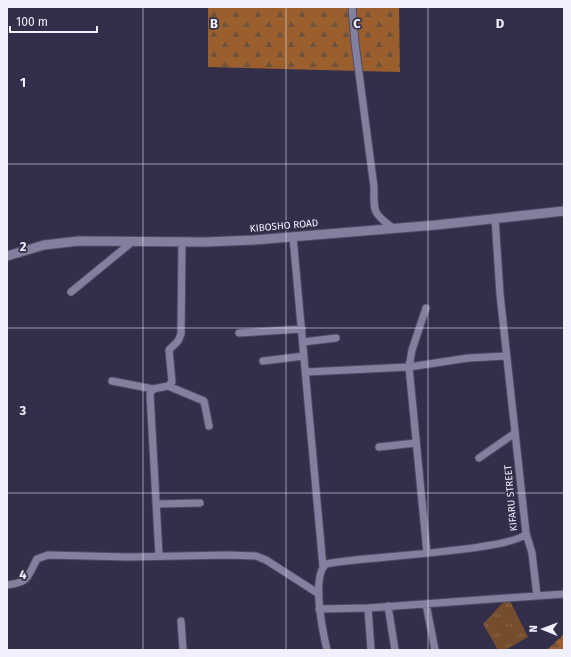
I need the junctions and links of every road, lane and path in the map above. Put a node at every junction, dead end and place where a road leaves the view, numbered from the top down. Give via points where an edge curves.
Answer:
1 (352, 7) edge
2 (564, 211) edge
3 (495, 218) junction
4 (392, 228) junction
5 (293, 237) junction
6 (132, 242) junction
7 (182, 242) junction
8 (7, 256) edge
9 (71, 292) dead end
10 (426, 308) dead end
11 (302, 329) junction
12 (239, 333) dead end
13 (336, 338) dead end
14 (303, 342) junction
15 (304, 356) junction
16 (506, 356) junction
17 (263, 361) dead end
18 (409, 366) junction
19 (306, 372) junction
20 (112, 381) dead end
21 (168, 386) junction
22 (153, 389) junction
23 (209, 426) dead end
24 (515, 433) junction
25 (416, 443) junction
26 (379, 447) dead end
27 (479, 458) dead end
28 (200, 503) dead end
29 (157, 504) junction
30 (526, 534) junction
31 (427, 553) junction
32 (159, 555) junction
33 (323, 567) junction
34 (7, 585) edge
35 (319, 594) junction
36 (564, 594) edge
37 (537, 596) junction
38 (426, 604) junction
39 (388, 606) junction
40 (368, 608) junction
41 (319, 609) junction
42 (181, 620) dead end
43 (184, 650) edge
44 (327, 650) edge
45 (371, 650) edge
46 (395, 650) edge
47 (435, 650) edge

1 - 4 street via 374,180 374,208 380,219
2 - 3 main road, KIBOSHO ROAD
3 - 4 main road, KIBOSHO ROAD
3 - 16 street, KIFARU STREET
4 - 5 main road, KIBOSHO ROAD
5 - 7 main road, KIBOSHO ROAD
5 - 11 street
6 - 7 main road, KIBOSHO ROAD
6 - 8 main road, KIBOSHO ROAD via 59,242
6 - 9 street
7 - 21 street via 181,334 169,350 172,379
10 - 18 street
11 - 12 street
11 - 14 street
13 - 14 street
14 - 15 street
15 - 17 street
15 - 19 street
16 - 18 street
16 - 24 street, KIFARU STREET
18 - 19 street
18 - 25 street
19 - 33 street
20 - 22 street
21 - 22 street
21 - 23 street via 204,401
22 - 29 street via 150,401
24 - 27 street
24 - 30 street, KIFARU STREET
25 - 26 street
25 - 31 street
28 - 29 street
29 - 32 street
30 - 31 street, KIFARU STREET via 514,540
30 - 37 street via 532,553
31 - 33 street, KIFARU STREET via 330,563
32 - 34 street via 43,555 37,559 27,579
32 - 35 street via 261,557
33 - 35 street
35 - 41 street
36 - 37 street
37 - 38 street
38 - 39 street
38 - 47 street
39 - 40 street
39 - 46 street
40 - 41 street
40 - 45 street
41 - 44 street
42 - 43 street

